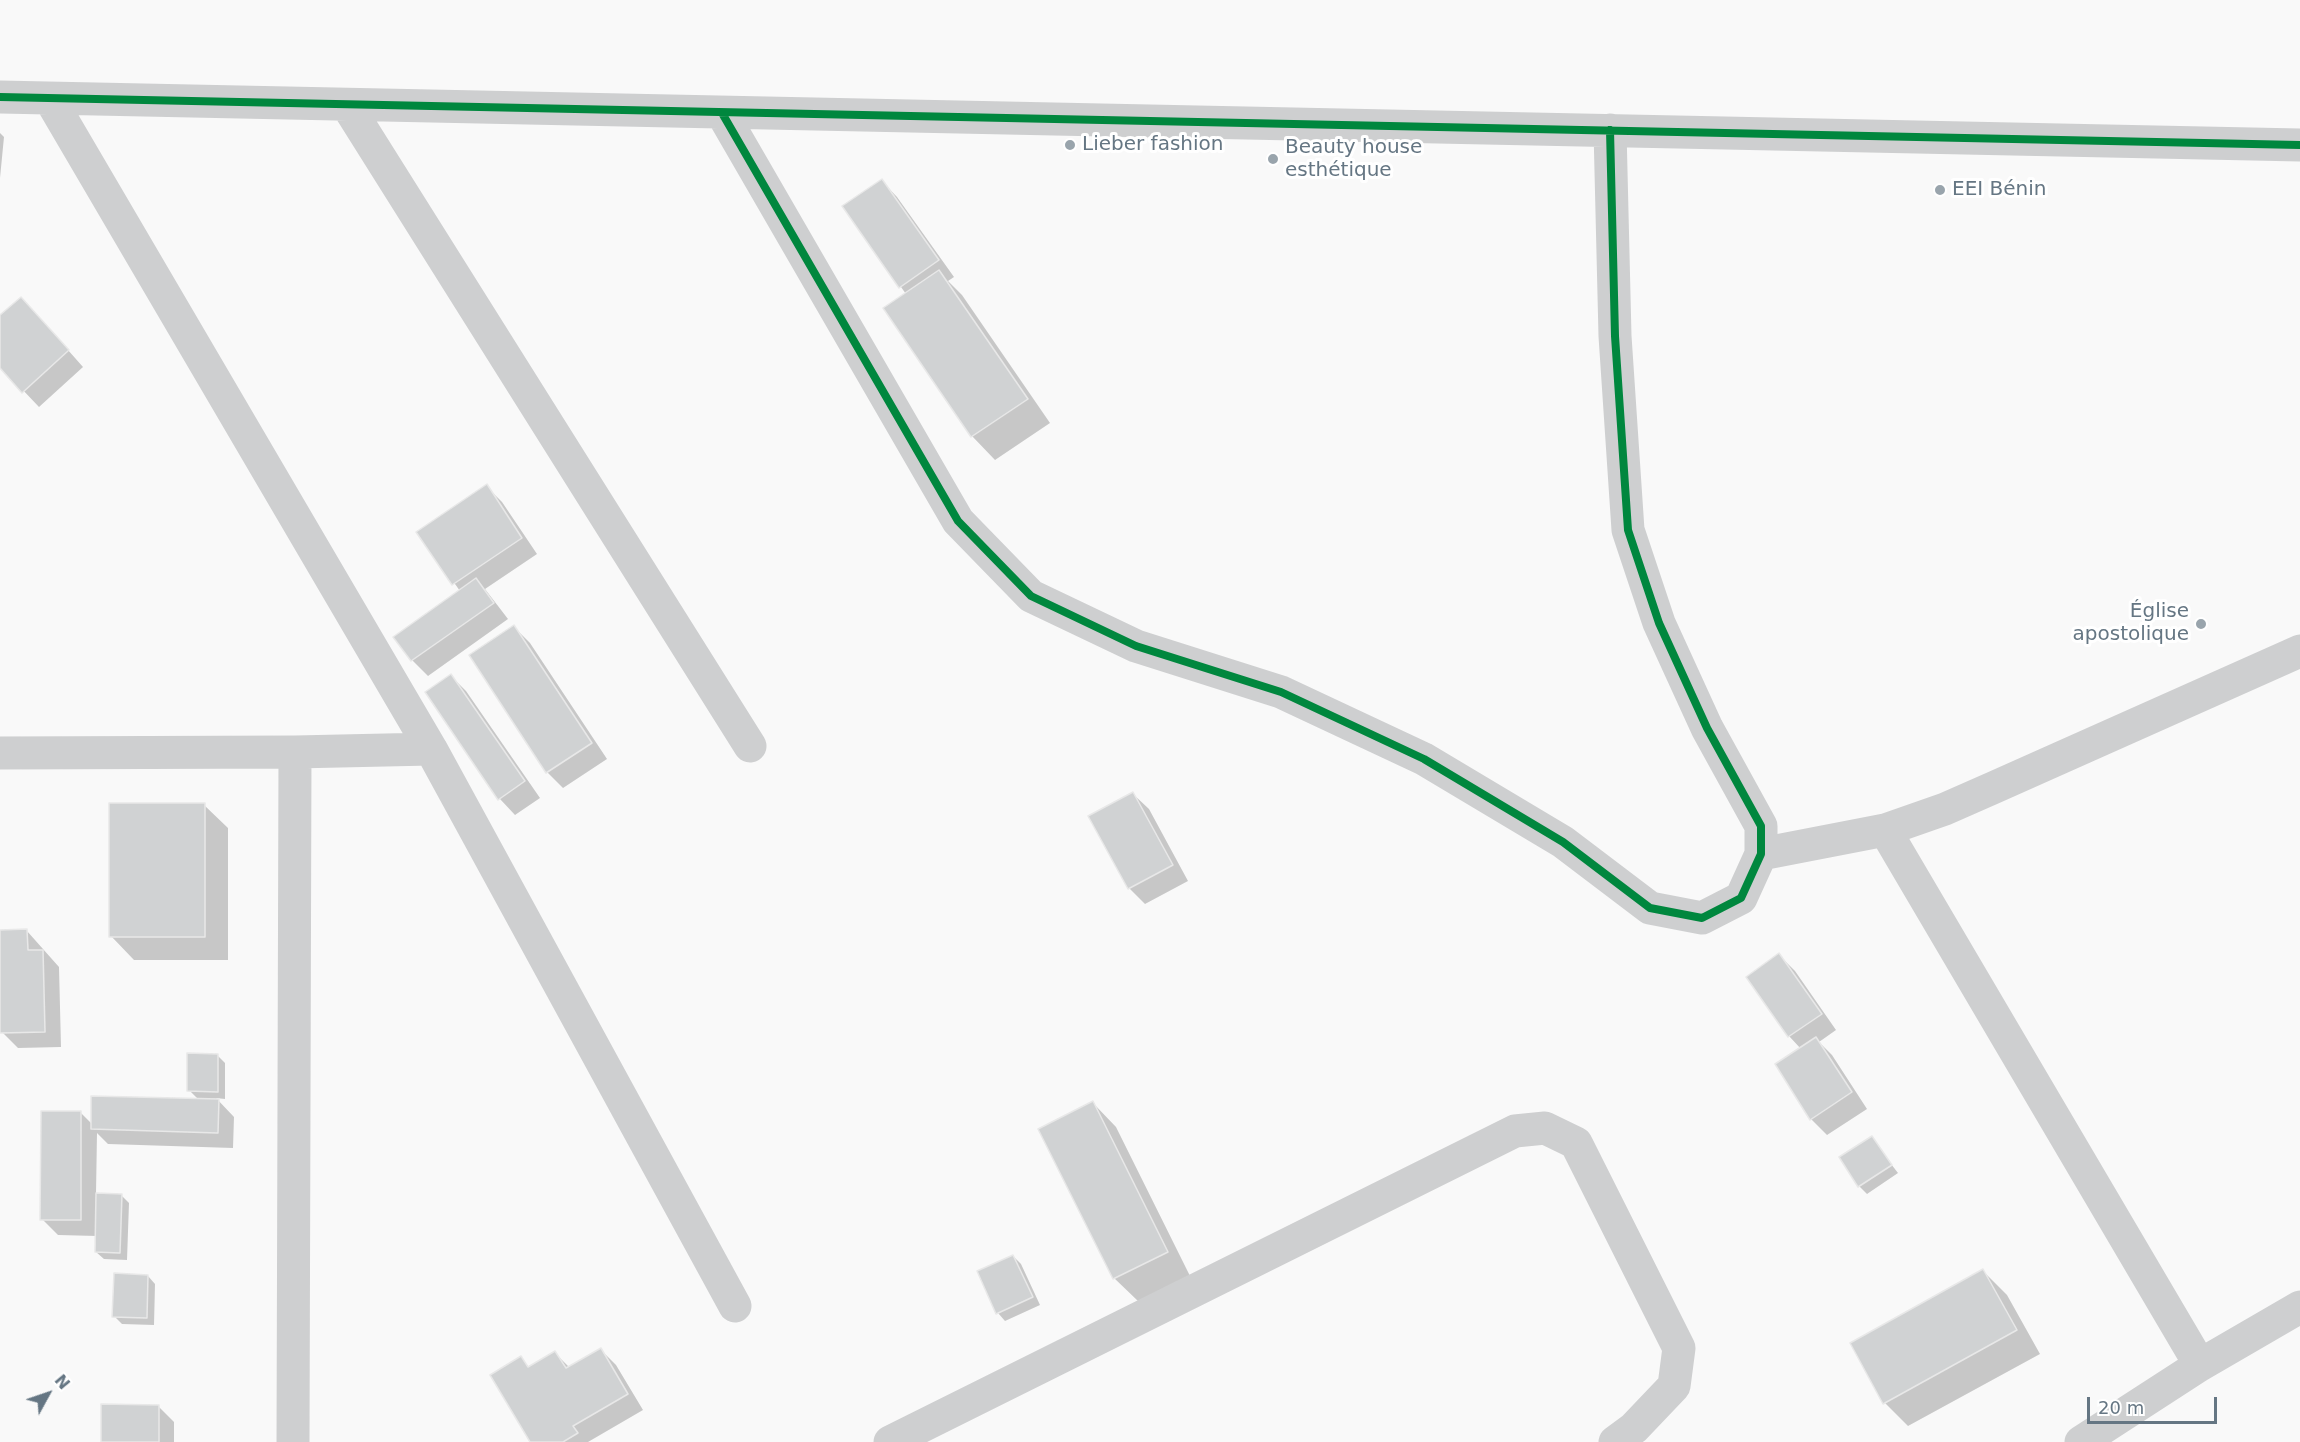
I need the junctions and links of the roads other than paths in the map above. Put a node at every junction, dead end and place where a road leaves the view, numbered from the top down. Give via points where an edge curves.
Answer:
1 (0, 97) edge
2 (50, 99) junction
3 (347, 105) junction
4 (722, 113) junction
5 (1610, 130) junction
6 (2300, 145) edge
7 (2300, 651) edge
8 (750, 746) dead end
9 (431, 749) junction
10 (295, 752) junction
11 (0, 753) edge
12 (1885, 830) junction
13 (1761, 854) junction
14 (735, 1306) dead end
15 (2300, 1307) edge
16 (2200, 1365) junction
17 (293, 1442) edge
18 (890, 1442) edge
19 (1615, 1442) edge
20 (2081, 1442) edge

1 - 2 street
2 - 3 street
2 - 9 street
3 - 4 street
3 - 8 street
4 - 5 street
4 - 13 street via 958,521 1031,596 1136,646 1281,692 1425,759 1563,842 1650,908 1702,918 1741,898
5 - 6 street
5 - 13 street via 1615,336 1628,530 1659,623 1707,728 1761,826
7 - 12 street via 1975,796
9 - 10 street
9 - 14 street
10 - 11 street
10 - 17 street
12 - 13 street
12 - 16 street
15 - 16 street
16 - 20 street
18 - 19 street via 1515,1131 1545,1128 1576,1143 1679,1348 1674,1386

